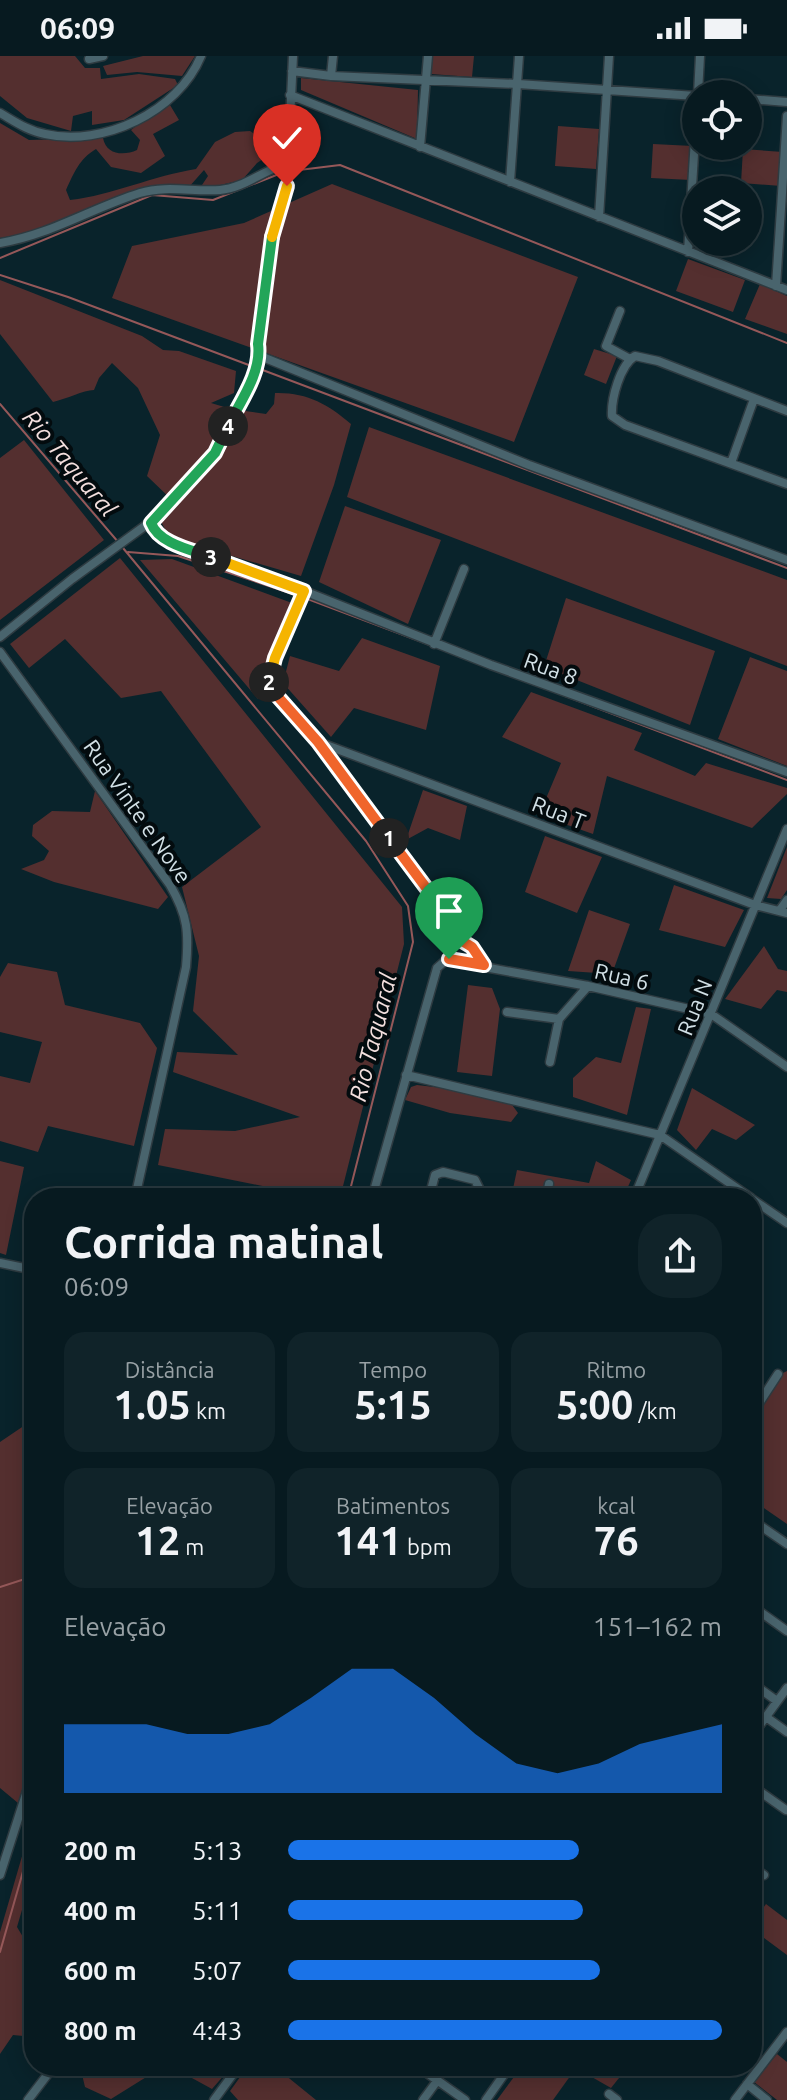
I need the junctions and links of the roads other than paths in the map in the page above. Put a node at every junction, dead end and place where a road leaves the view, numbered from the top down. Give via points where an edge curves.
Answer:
1 (103, 56) edge
2 (201, 56) edge
3 (293, 56) edge
4 (333, 56) edge
5 (428, 56) edge
6 (519, 56) edge
7 (609, 56) edge
8 (700, 56) edge
9 (89, 59) dead end
10 (292, 71) junction
11 (331, 76) junction
12 (698, 80) edge
13 (426, 81) junction
14 (518, 84) junction
15 (607, 91) junction
16 (682, 94) edge
17 (290, 95) junction
18 (762, 100) edge
19 (787, 102) edge
20 (0, 113) edge
21 (787, 116) edge
22 (420, 147) junction
23 (287, 173) junction
24 (510, 182) junction
25 (599, 217) junction
26 (0, 243) edge
27 (682, 250) edge
28 (698, 256) edge
29 (776, 286) junction
30 (787, 290) edge
31 (620, 311) dead end
32 (260, 356) junction
33 (630, 359) junction
34 (754, 399) junction
35 (787, 411) edge
36 (731, 463) junction
37 (787, 484) edge
38 (153, 520) junction
39 (787, 560) edge
40 (464, 569) dead end
41 (302, 595) junction
42 (0, 637) edge
43 (434, 644) junction
44 (0, 652) edge
45 (318, 742) junction
46 (787, 772) edge
47 (787, 829) edge
48 (787, 900) edge
49 (755, 905) junction
50 (784, 912) edge
51 (484, 965) junction
52 (588, 986) junction
53 (507, 1012) dead end
54 (711, 1014) junction
55 (559, 1019) junction
56 (550, 1062) dead end
57 (787, 1067) edge
58 (406, 1075) junction
59 (660, 1135) junction
60 (549, 1184) dead end
61 (137, 1188) edge
62 (375, 1188) edge
63 (432, 1188) edge
64 (479, 1188) edge
65 (548, 1188) edge
66 (638, 1188) edge
67 (737, 1188) edge
68 (762, 1206) edge
69 (787, 1223) edge
70 (0, 1263) edge
71 (24, 1268) edge
72 (778, 1374) dead end
73 (762, 1399) edge
74 (762, 1527) edge
75 (787, 1544) edge
76 (762, 1613) edge
77 (787, 1631) edge
78 (787, 1688) edge
79 (762, 1690) edge
80 (777, 1701) junction
81 (766, 1717) junction
82 (762, 1722) edge
83 (787, 1732) edge
84 (762, 1793) edge
85 (24, 1800) edge
86 (786, 1810) edge
87 (0, 1875) edge
88 (787, 2032) edge
89 (762, 2064) edge
90 (46, 2076) edge
91 (232, 2076) edge
92 (430, 2076) edge
93 (503, 2076) edge
94 (753, 2076) edge
95 (437, 2081) junction
96 (747, 2084) junction
97 (28, 2100) edge
98 (214, 2100) edge
99 (423, 2100) edge
100 (465, 2100) edge
101 (486, 2100) edge
102 (735, 2100) edge
103 (767, 2100) edge

1 - 9 street
2 - 20 street via 160,106 105,131 47,135
3 - 10 street
4 - 11 street
5 - 13 street
6 - 14 street
7 - 15 street
8 - 12 street
10 - 11 street
10 - 17 street
11 - 13 street
13 - 14 street
13 - 22 street
14 - 15 street
14 - 24 street
15 - 16 street
15 - 25 street
17 - 22 street
17 - 23 street
18 - 19 street
21 - 29 street
22 - 24 street
23 - 26 street via 283,165 220,190 157,188 56,228
23 - 32 street via 270,247
24 - 25 street
25 - 27 street
28 - 29 street
29 - 30 street
31 - 33 street via 606,346
32 - 38 street via 215,453
32 - 39 street via 529,465
33 - 34 street via 658,361
33 - 36 street via 611,407 616,421
34 - 35 street
34 - 36 street
36 - 37 street
38 - 41 street, Rua 8 via 155,533 167,540
38 - 42 street
40 - 43 street
41 - 43 street, Rua 8
41 - 45 street via 275,658 270,686
43 - 46 street, Rua 8
44 - 61 street, Rua Vinte e Nove via 185,913 186,967
45 - 49 street, Rua T
45 - 51 street via 433,897 449,933 472,947
47 - 49 street, Rua N
48 - 50 street
49 - 50 street, Rua T
49 - 54 street, Rua N
51 - 52 street, Rua 6
51 - 58 street, Rua 6 via 449,959 437,968
52 - 54 street, Rua 6
52 - 55 street
53 - 55 street
54 - 57 street, Rua 6
54 - 59 street, Rua N
55 - 56 street
58 - 59 street
58 - 62 street
59 - 66 street, Rua N
59 - 67 street
60 - 65 street
63 - 64 street via 435,1175 443,1172 475,1180
68 - 69 street
70 - 71 street
72 - 73 street
74 - 75 street
76 - 77 street
78 - 80 street
79 - 80 street
80 - 81 street
81 - 82 street
81 - 83 street
84 - 86 street
85 - 87 street
88 - 89 street
90 - 97 street
91 - 98 street
92 - 95 street
93 - 101 street
94 - 96 street
95 - 99 street
95 - 100 street
96 - 102 street
96 - 103 street

